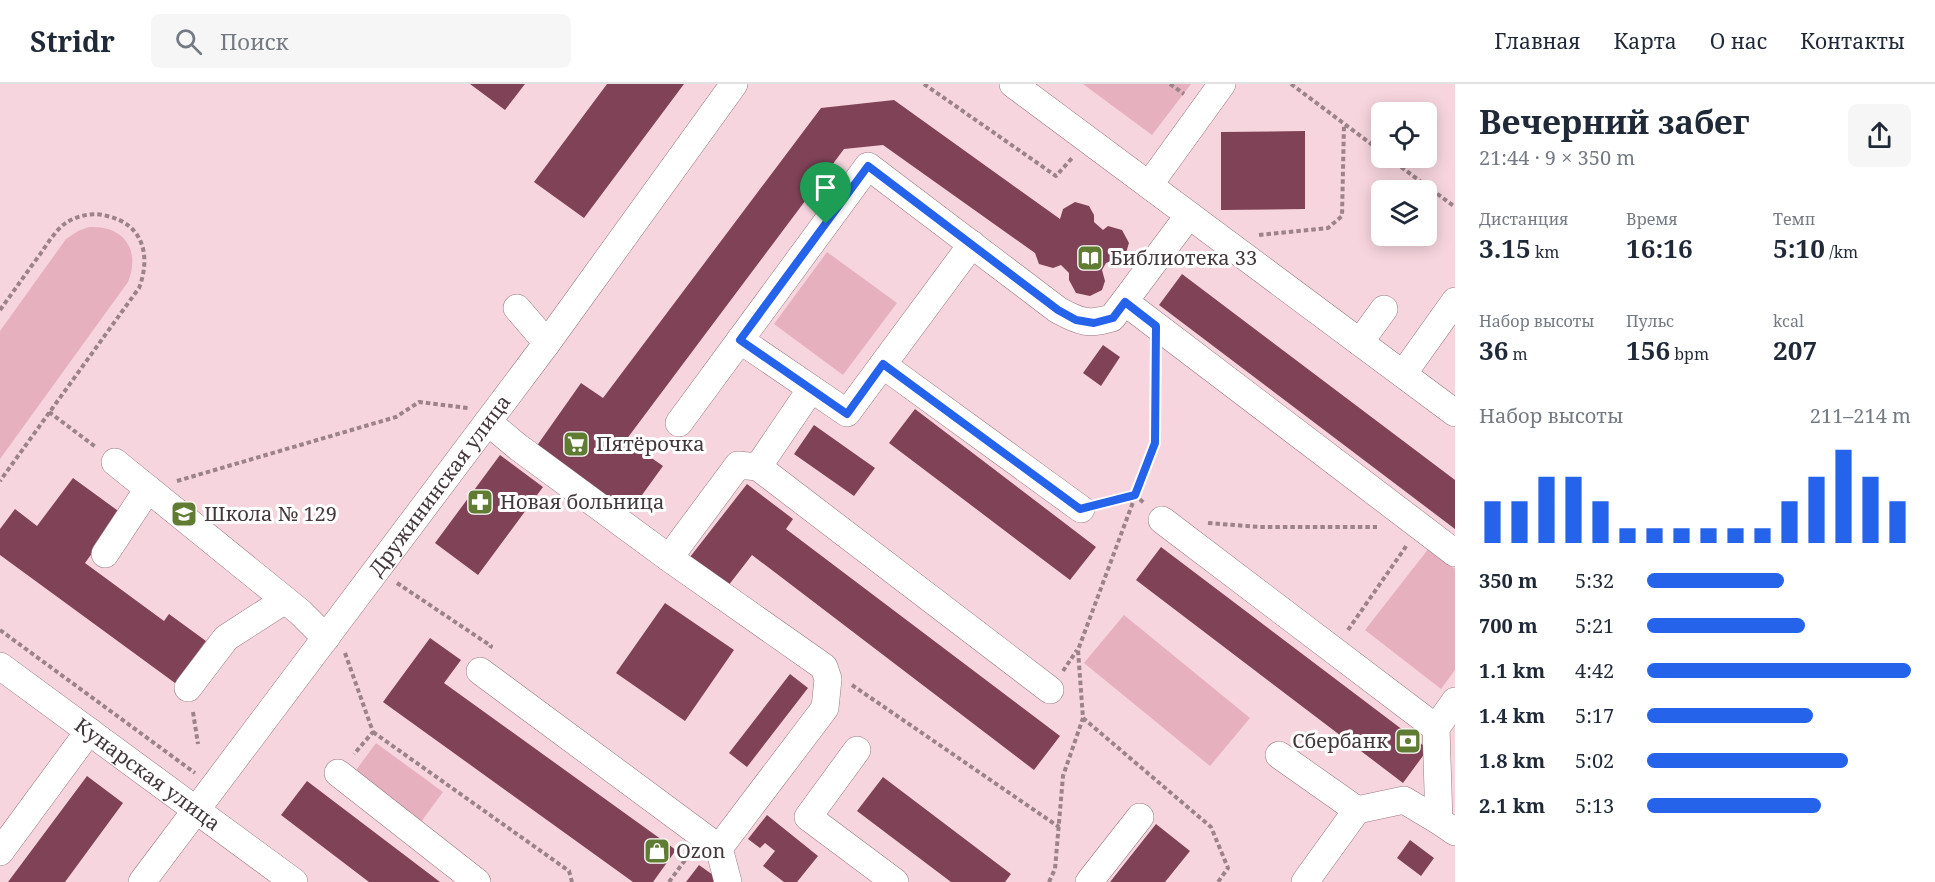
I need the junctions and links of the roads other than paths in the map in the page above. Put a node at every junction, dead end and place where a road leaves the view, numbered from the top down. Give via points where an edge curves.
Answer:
1 (734, 84) edge
2 (1013, 84) edge
3 (1222, 84) edge
4 (1149, 185) junction
5 (1190, 215) junction
6 (972, 244) junction
7 (1455, 301) edge
8 (1125, 302) junction
9 (517, 308) dead end
10 (1384, 309) dead end
11 (740, 340) junction
12 (1359, 342) junction
13 (547, 343) junction
14 (883, 364) junction
15 (1403, 374) junction
16 (811, 389) junction
17 (1455, 413) edge
18 (488, 422) junction
19 (679, 423) dead end
20 (115, 462) road end
21 (758, 467) junction
22 (148, 489) junction
23 (1080, 509) road end
24 (1162, 520) road end
25 (105, 554) dead end
26 (1455, 554) edge
27 (669, 558) junction
28 (285, 600) junction
29 (334, 641) junction
30 (480, 671) road end
31 (2, 672) edge
32 (188, 688) road end
33 (1050, 690) dead end
34 (1455, 701) edge
35 (1436, 728) junction
36 (89, 731) junction
37 (857, 750) dead end
38 (1279, 754) dead end
39 (338, 774) road end
40 (197, 810) junction
41 (1357, 810) junction
42 (1140, 816) dead end
43 (1447, 826) edge
44 (711, 842) junction
45 (0, 852) edge
46 (142, 882) edge
47 (294, 882) edge
48 (477, 882) edge
49 (728, 882) edge
50 (895, 882) edge
51 (1089, 882) edge
52 (1305, 882) edge

1 - 13 street, Дружининская улица
2 - 4 street
3 - 4 street
4 - 5 street
5 - 8 street
5 - 12 street
6 - 8 street via 1076,320 1094,323 1113,318
6 - 11 street via 868,166
6 - 14 street
7 - 15 street
8 - 26 street
9 - 13 street
10 - 12 street
11 - 16 street
11 - 19 street
12 - 15 street
13 - 18 street, Дружининская улица
14 - 16 street via 847,414
14 - 23 street
15 - 17 street
16 - 21 street
18 - 27 street
18 - 29 street, Дружининская улица
20 - 22 street
21 - 27 street via 738,465
21 - 33 street
22 - 25 street
22 - 28 street
24 - 35 street
27 - 44 street via 824,666 828,679 825,708
28 - 29 street
28 - 32 street via 226,638
29 - 40 street, Дружининская улица
30 - 44 street
31 - 36 street, Кунарская улица
34 - 35 street
35 - 43 street
36 - 40 street, Кунарская улица
36 - 45 street
37 - 50 street via 808,817
38 - 41 street
39 - 48 street
40 - 46 street, Дружининская улица
40 - 47 street, Кунарская улица
41 - 43 street via 1404,800
41 - 52 street
42 - 51 street
44 - 49 street

